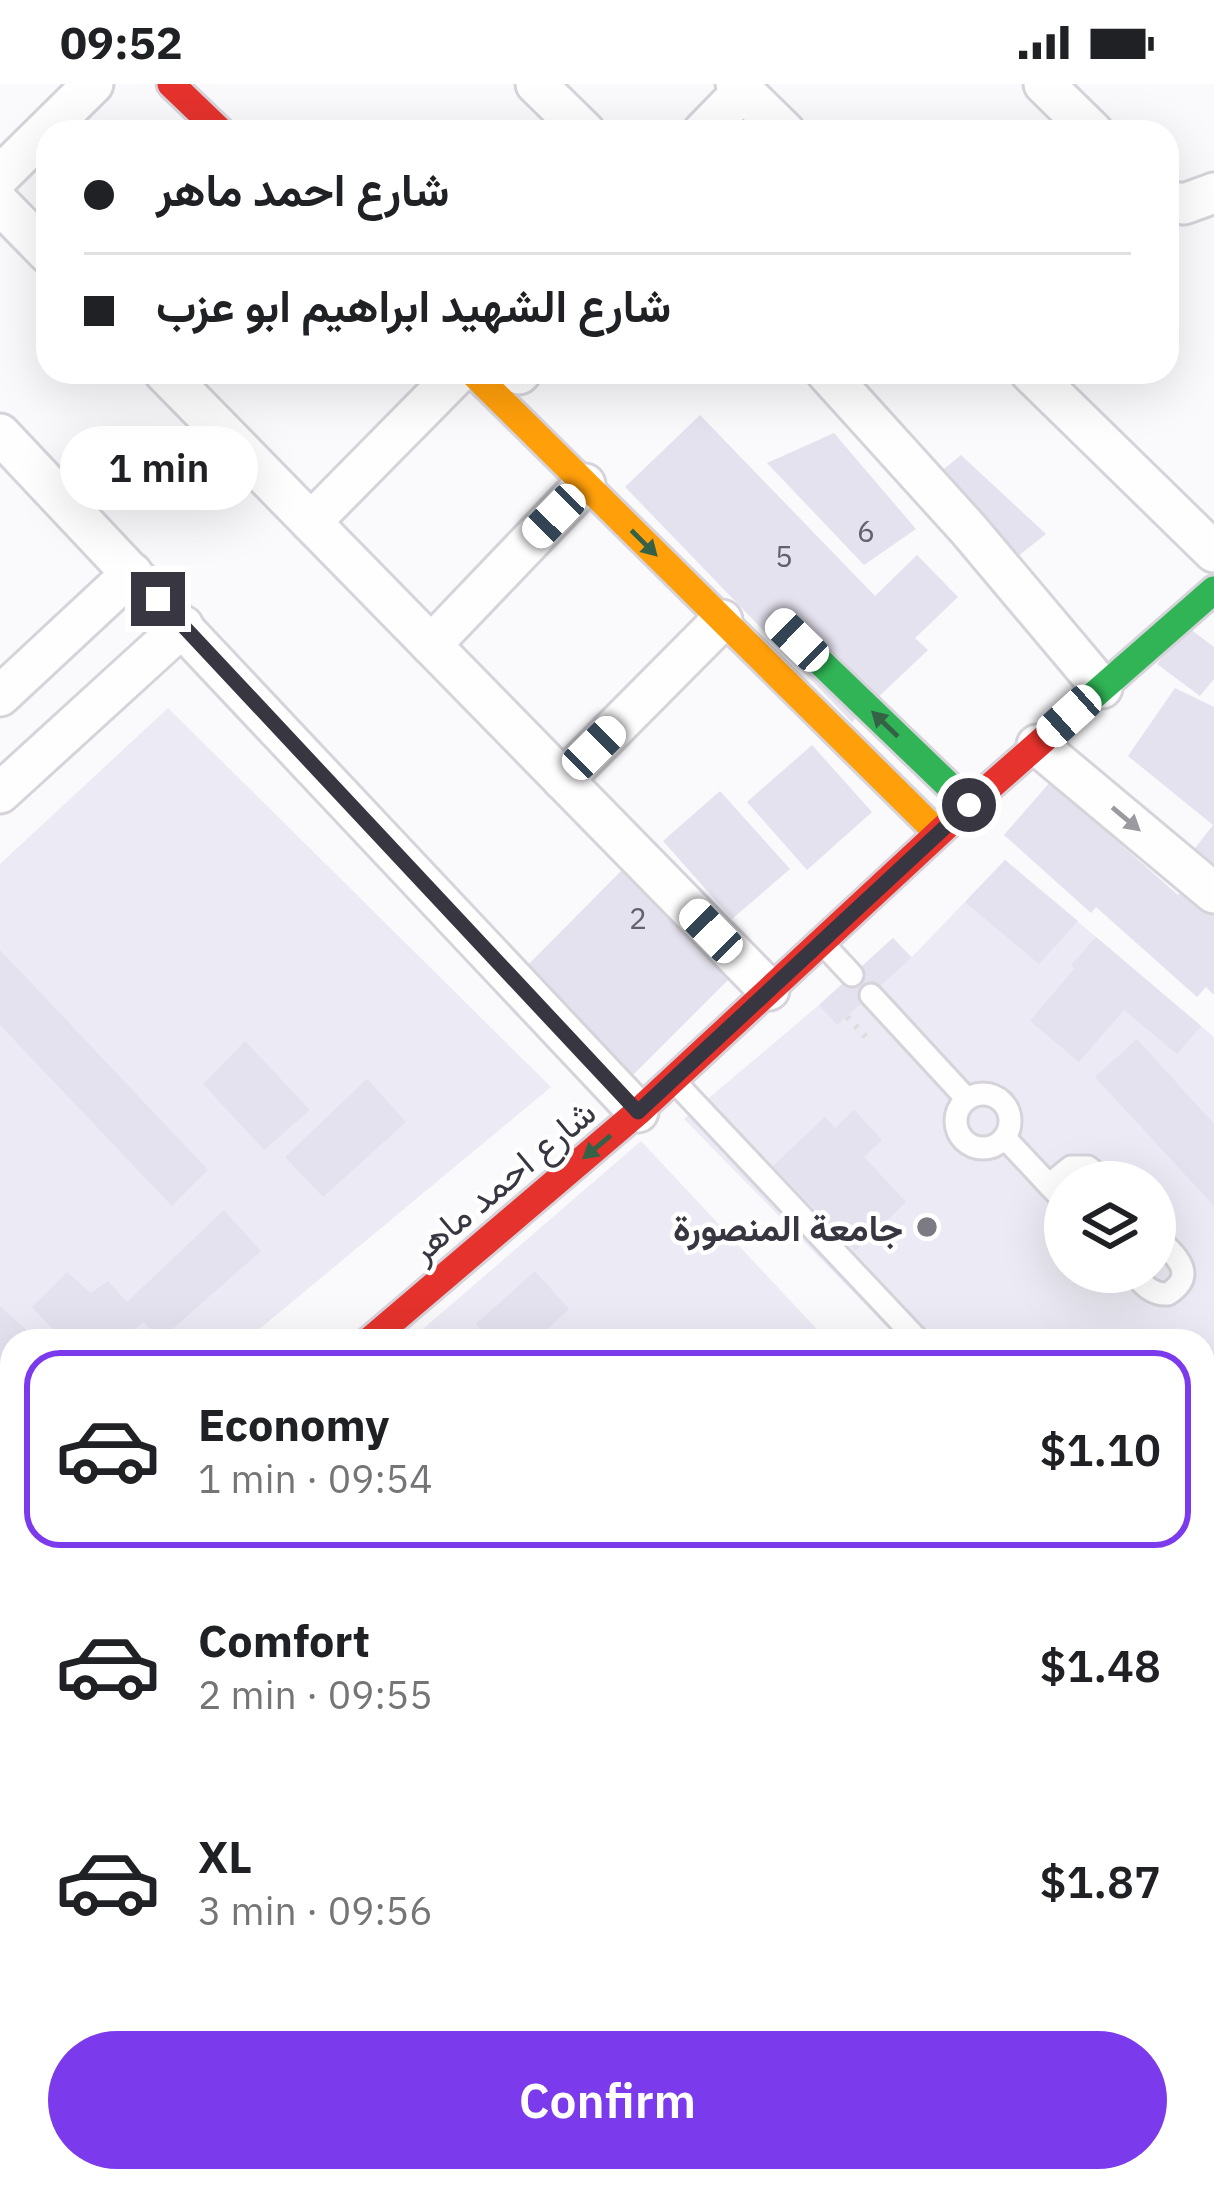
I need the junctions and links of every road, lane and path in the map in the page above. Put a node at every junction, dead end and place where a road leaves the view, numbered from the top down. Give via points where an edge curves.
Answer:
1 (93, 84) edge
2 (171, 84) edge
3 (536, 84) edge
4 (1043, 84) edge
5 (740, 87) edge
6 (57, 120) edge
7 (208, 120) edge
8 (574, 120) edge
9 (713, 120) edge
10 (773, 120) edge
11 (1080, 120) edge
12 (36, 140) edge
13 (0, 176) edge
14 (1214, 193) edge
15 (1179, 203) edge
16 (0, 204) edge
17 (36, 241) edge
18 (182, 384) edge
19 (447, 384) edge
20 (484, 384) edge
21 (837, 384) edge
22 (1042, 384) edge
23 (6, 452) edge
24 (585, 484) junction
25 (311, 522) junction
26 (1214, 552) edge
27 (132, 573) junction
28 (1205, 615) edge
29 (722, 620) junction
30 (183, 626) junction
31 (797, 640) dead end
32 (431, 645) junction
33 (1102, 688) junction
34 (0, 696) edge
35 (1037, 745) junction
36 (562, 780) junction
37 (0, 793) edge
38 (969, 805) junction
39 (938, 833) junction
40 (1214, 892) edge
41 (821, 941) junction
42 (852, 975) dead end
43 (769, 990) junction
44 (871, 995) dead end
45 (671, 1078) junction
46 (966, 1098) junction
47 (638, 1112) junction
48 (1005, 1138) junction
49 (1044, 1181) edge
50 (1176, 1258) edge
51 (1176, 1286) edge
52 (383, 1329) edge
53 (908, 1329) edge

1 - 6 street
2 - 7 main road
3 - 8 street
4 - 11 street
5 - 9 street
5 - 10 street
12 - 13 street
14 - 15 street
16 - 17 street
18 - 25 street
19 - 25 street
20 - 24 main road
21 - 33 street
22 - 26 street
23 - 27 street
24 -> 29 main road
24 - 32 street
25 - 32 street
27 - 30 street
27 - 34 street
28 - 33 main road, شارع احمد ماهر
29 - 36 street
29 - 39 main road
30 - 37 street
30 - 47 street
38 -> 31 main road
32 - 36 street
33 - 35 main road, شارع احمد ماهر
35 - 38 main road, شارع احمد ماهر
35 -> 40 street
36 - 43 street
38 - 39 main road, شارع احمد ماهر
39 - 41 main road, شارع احمد ماهر
41 - 42 lane
41 - 43 main road, شارع احمد ماهر
43 - 45 main road, شارع احمد ماهر
44 - 46 lane
45 - 47 main road, شارع احمد ماهر
45 - 53 lane
46 - 48 lane via 988,1093 1007,1106
46 - 48 lane via 956,1118 963,1140 984,1148
47 -> 52 main road, شارع احمد ماهر
48 - 49 lane
50 - 51 lane via 1184,1271

